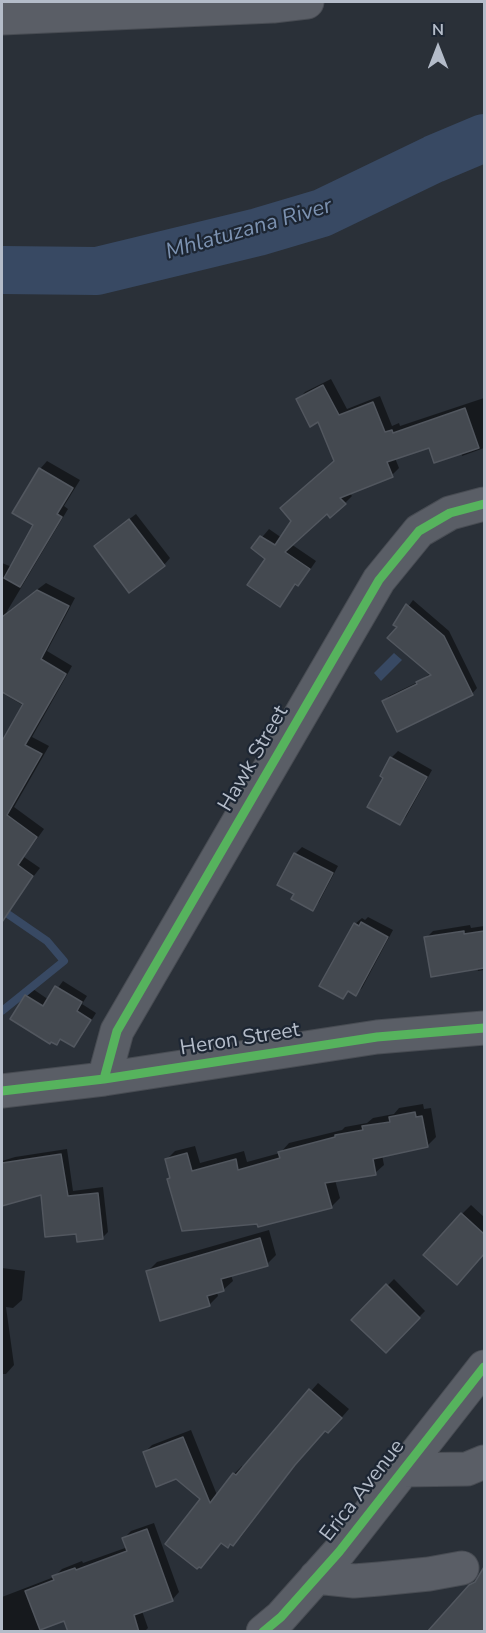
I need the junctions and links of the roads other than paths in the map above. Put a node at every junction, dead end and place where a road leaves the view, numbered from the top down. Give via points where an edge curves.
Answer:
1 (307, 2) edge
2 (2, 18) edge
3 (484, 504) edge
4 (484, 1028) edge
5 (104, 1079) junction
6 (2, 1091) edge
7 (484, 1367) edge
8 (484, 1462) edge
9 (403, 1470) junction
10 (462, 1568) dead end
11 (316, 1577) junction
12 (263, 1632) edge

1 - 2 street
3 - 5 street, Hawk Street via 450,513 419,531 379,580 117,1031
4 - 5 street, Heron Street via 377,1037
5 - 6 street, Heron Street
7 - 9 street, Erica Avenue
8 - 9 street via 467,1469
9 - 11 street, Erica Avenue
10 - 11 street via 380,1580
11 - 12 street, Erica Avenue via 282,1617

